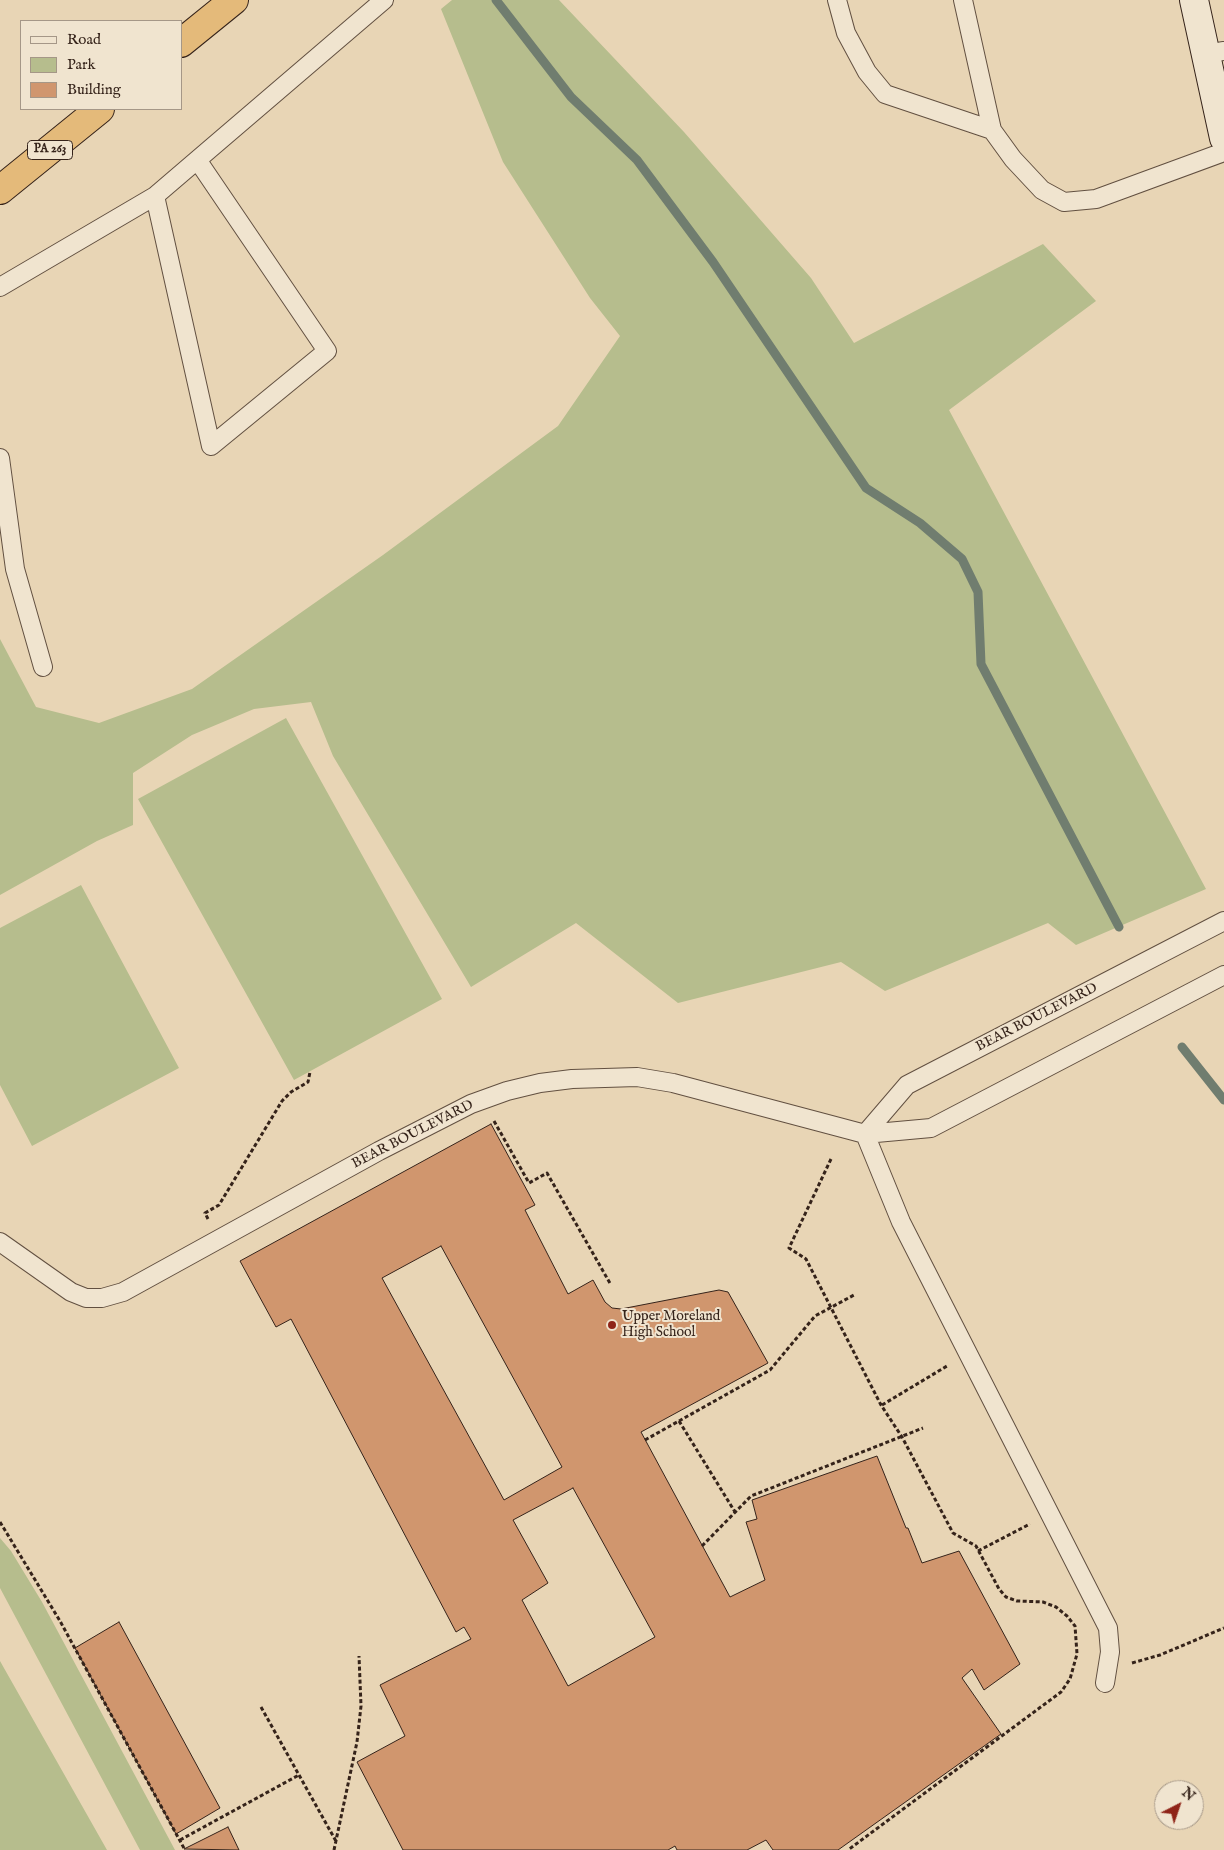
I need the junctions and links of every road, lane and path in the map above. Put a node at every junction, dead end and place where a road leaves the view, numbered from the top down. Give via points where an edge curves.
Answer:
1 (234, 0) edge
2 (384, 0) edge
3 (837, 0) edge
4 (963, 0) edge
5 (1194, 0) edge
6 (182, 42) edge
7 (1214, 52) edge
8 (99, 110) edge
9 (992, 130) junction
10 (1224, 138) edge
11 (1224, 152) edge
12 (198, 161) junction
13 (0, 190) edge
14 (155, 196) junction
15 (0, 287) edge
16 (0, 458) edge
17 (43, 668) dead end
18 (1224, 921) edge
19 (1224, 975) edge
20 (310, 1072) dead end
21 (494, 1120) dead end
22 (865, 1134) junction
23 (831, 1159) dead end
24 (208, 1220) dead end
25 (0, 1242) edge
26 (611, 1285) dead end
27 (854, 1295) dead end
28 (832, 1306) junction
29 (968, 1354) junction
30 (882, 1405) junction
31 (679, 1421) junction
32 (923, 1428) dead end
33 (902, 1437) junction
34 (645, 1440) dead end
35 (735, 1512) junction
36 (0, 1522) edge
37 (702, 1546) dead end
38 (1224, 1628) edge
39 (359, 1656) dead end
40 (1106, 1676) joint
41 (262, 1708) dead end
42 (299, 1775) junction
43 (180, 1840) junction
44 (337, 1844) junction
45 (185, 1850) edge
46 (334, 1850) edge
47 (848, 1850) edge

1 - 6 highway
2 - 12 lane
3 - 9 lane via 846,33 867,72 885,94
4 - 9 lane
5 - 7 street
7 - 10 street
8 - 13 highway, PA 263
9 - 11 lane via 1042,190 1064,202 1096,199
12 - 14 lane
12 - 14 lane via 327,351 211,446
14 - 15 lane
16 - 17 lane via 15,569
18 - 22 lane, BEAR BOULEVARD via 907,1085
19 - 22 lane, BEAR BOULEVARD via 931,1128
20 - 24 path via 308,1082 282,1102 219,1205 205,1213
21 - 26 path via 529,1183 547,1173
22 - 25 lane, BEAR BOULEVARD via 673,1083 637,1077 572,1078 507,1091 471,1104 123,1292 102,1298 86,1298 71,1292
22 - 29 lane via 901,1222
23 - 28 path via 789,1248 806,1259
27 - 28 path
28 - 30 path
28 - 31 path via 815,1316 770,1370
29 - 30 path
29 - 40 lane via 1108,1628 1110,1652
30 - 33 path
31 - 34 path
31 - 35 path
32 - 33 path
33 - 35 path via 751,1496
33 - 47 path via 953,1533 976,1546 1006,1597 1056,1607 1074,1626 1077,1654 1070,1679 1061,1692
35 - 37 path
36 - 43 path via 60,1621
38 - 40 path
39 - 44 path via 361,1706 357,1742
41 - 42 path
42 - 43 path
42 - 44 path
43 - 45 path
44 - 46 path

